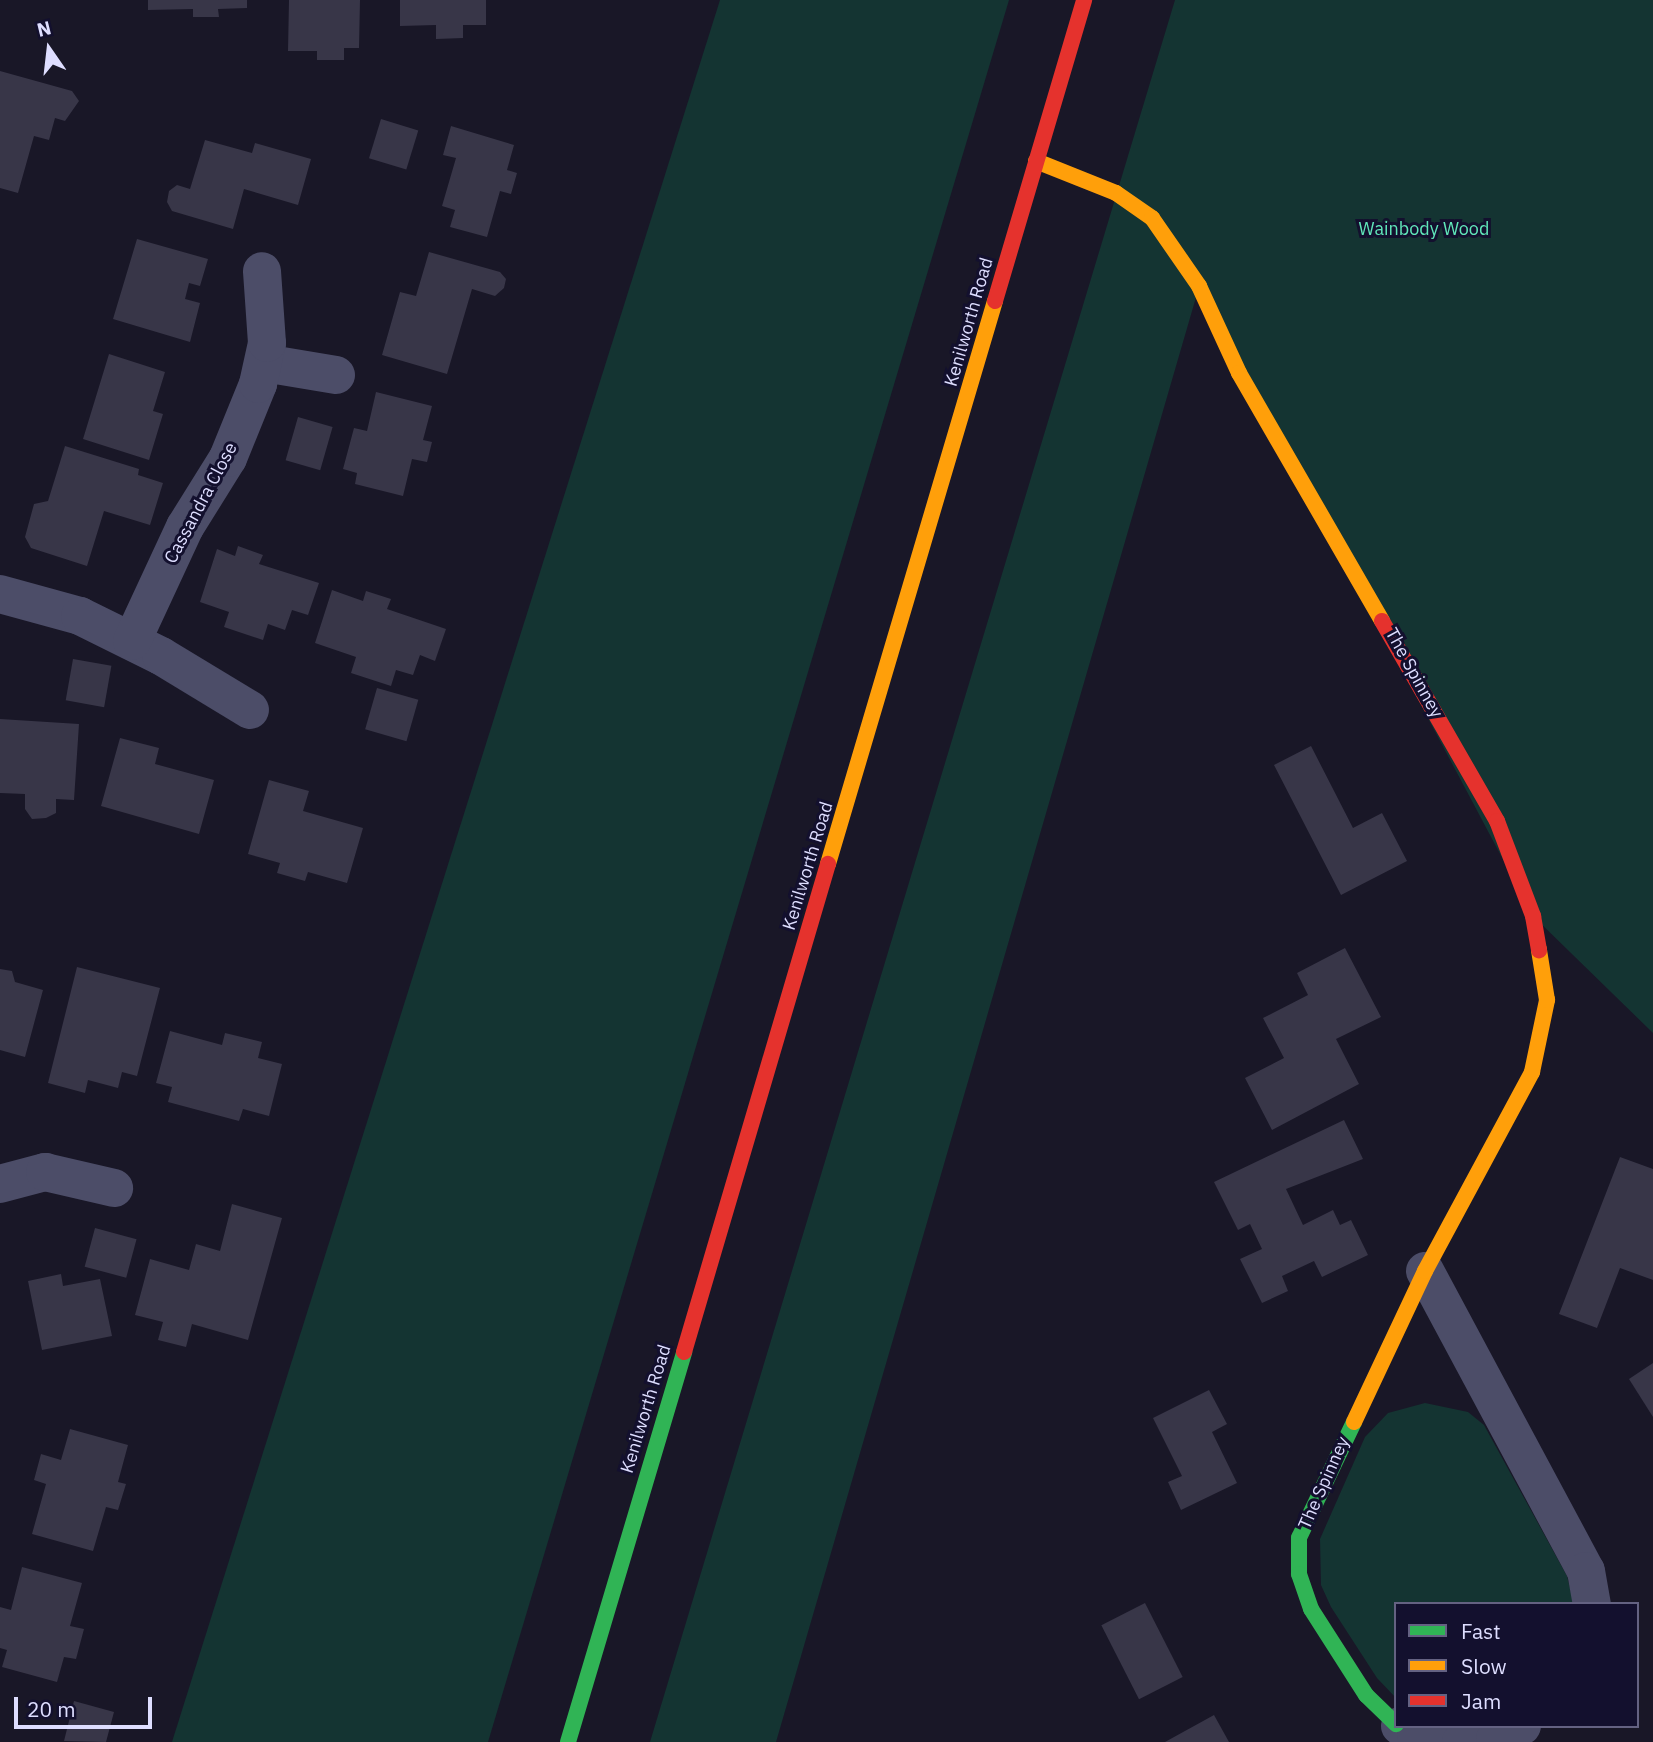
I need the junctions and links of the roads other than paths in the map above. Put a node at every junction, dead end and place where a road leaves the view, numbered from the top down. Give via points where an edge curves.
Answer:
1 (1084, 0) edge
2 (1036, 161) junction
3 (262, 271) dead end
4 (264, 363) junction
5 (336, 375) dead end
6 (0, 594) edge
7 (132, 641) junction
8 (250, 710) dead end
9 (0, 1184) edge
10 (114, 1188) dead end
11 (1425, 1271) junction
12 (1592, 1602) edge
13 (1394, 1721) edge
14 (1403, 1728) edge
15 (1518, 1728) edge
16 (568, 1742) edge
17 (1448, 1742) edge
18 (1461, 1742) edge

1 - 2 street, Kenilworth Road
2 - 11 street, The Spinney via 1116,193 1152,218 1199,286 1239,373 1497,821 1533,916 1547,1000 1532,1072
2 - 16 street, Kenilworth Road
3 - 4 street, Cassandra Close via 267,318
4 - 5 street
4 - 7 street, Cassandra Close via 228,458 185,527
6 - 7 street via 80,616
7 - 8 street
9 - 10 street via 45,1171
11 - 12 street via 1586,1571
11 - 13 street, The Spinney via 1299,1538 1299,1574 1311,1609 1366,1695
14 - 17 street, The Spinney
15 - 18 street via 1495,1739

